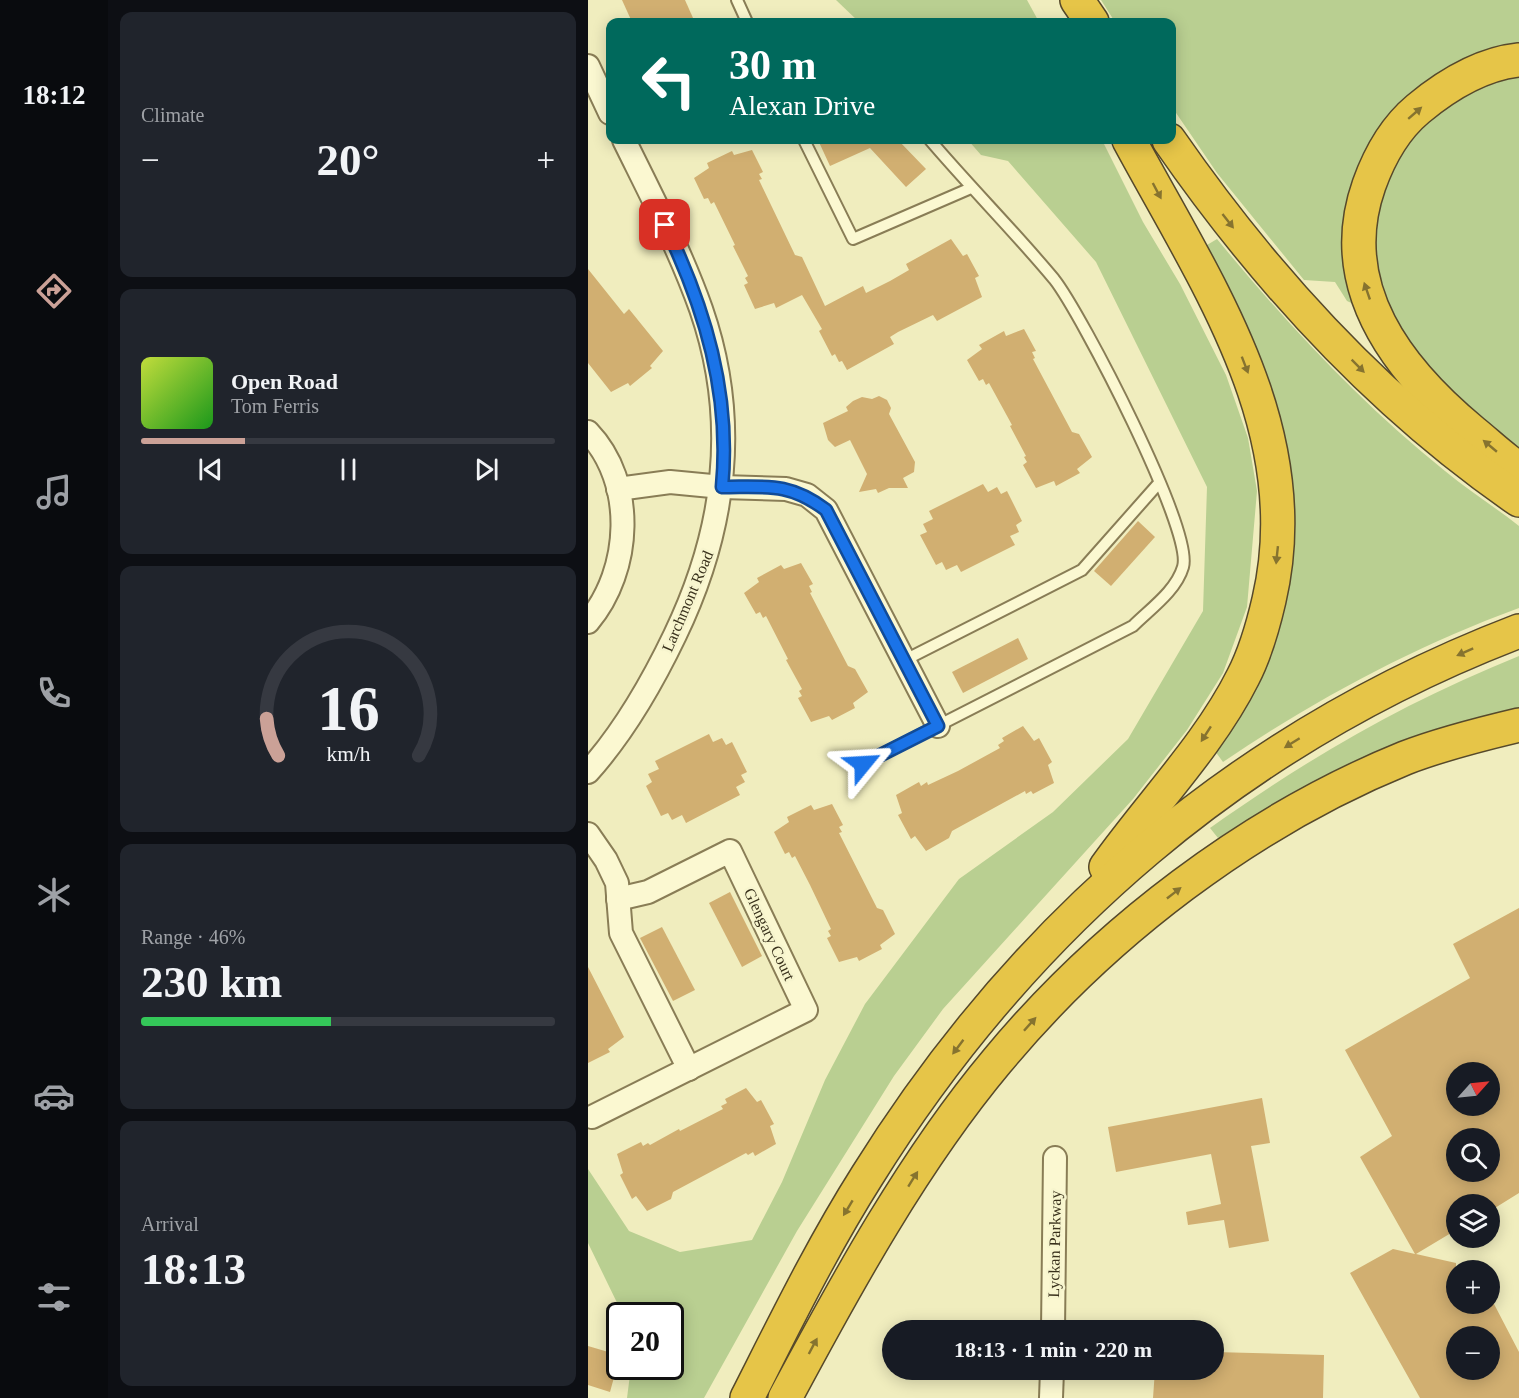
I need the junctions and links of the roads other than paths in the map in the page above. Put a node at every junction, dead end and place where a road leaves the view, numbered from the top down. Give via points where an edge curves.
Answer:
1 (737, 0) edge
2 (1054, 0) edge
3 (1077, 0) edge
4 (745, 18) edge
5 (1064, 18) edge
6 (1089, 18) edge
7 (1519, 60) edge
8 (588, 66) edge
9 (606, 104) edge
10 (626, 144) edge
11 (806, 144) edge
12 (933, 144) edge
13 (1131, 144) edge
14 (1172, 144) edge
15 (971, 189) junction
16 (588, 432) edge
17 (1519, 469) edge
18 (1159, 483) junction
19 (722, 487) junction
20 (618, 489) junction
21 (1519, 501) edge
22 (588, 622) edge
23 (1519, 631) edge
24 (903, 661) junction
25 (1519, 725) edge
26 (938, 726) junction
27 (863, 764) dead end
28 (588, 772) edge
29 (588, 834) edge
30 (618, 899) junction
31 (1066, 924) junction
32 (689, 1069) junction
33 (592, 1116) dead end
34 (1055, 1158) dead end
35 (1053, 1320) edge
36 (1052, 1380) edge
37 (747, 1398) edge
38 (785, 1398) edge
39 (1051, 1398) edge

1 - 4 lane
2 - 5 highway
3 - 6 highway
17 -> 7 highway via 1432,395 1386,339 1364,284 1360,225 1365,196 1376,168 1408,118 1455,82 1488,67
8 - 9 street
10 - 19 street, Larchmont Road via 684,264 704,321 721,394
11 - 15 lane via 853,239
12 - 15 lane
13 -> 31 highway via 1242,358 1265,419 1274,460 1280,532 1276,572 1262,632 1243,677 1191,758 1132,831
14 -> 21 highway via 1255,256 1332,339 1440,440
15 - 18 lane via 1055,281 1130,414
16 - 20 street via 602,449
18 - 24 lane via 1082,570
18 - 26 lane via 1183,542 1183,567 1167,593 1133,626
19 - 20 street via 670,482
19 - 24 street via 786,489 807,495 826,510
19 - 28 street, Larchmont Road via 713,539 688,609 636,708
20 - 22 street via 622,528 618,564
23 -> 31 highway via 1417,674 1342,712 1261,762 1153,843
24 - 26 street
38 -> 25 highway via 835,1304 932,1148 996,1061 1067,983 1187,884 1273,824 1342,786 1407,757
26 - 27 lane
29 - 30 street via 617,883
30 - 32 street via 621,933
30 - 32 street, Glengary Court via 648,892 730,851 806,1010
31 -> 37 highway via 968,1033 868,1174 793,1306
32 - 33 street, Glengary Court
34 - 35 street, Lyckan Parkway
36 - 39 street

